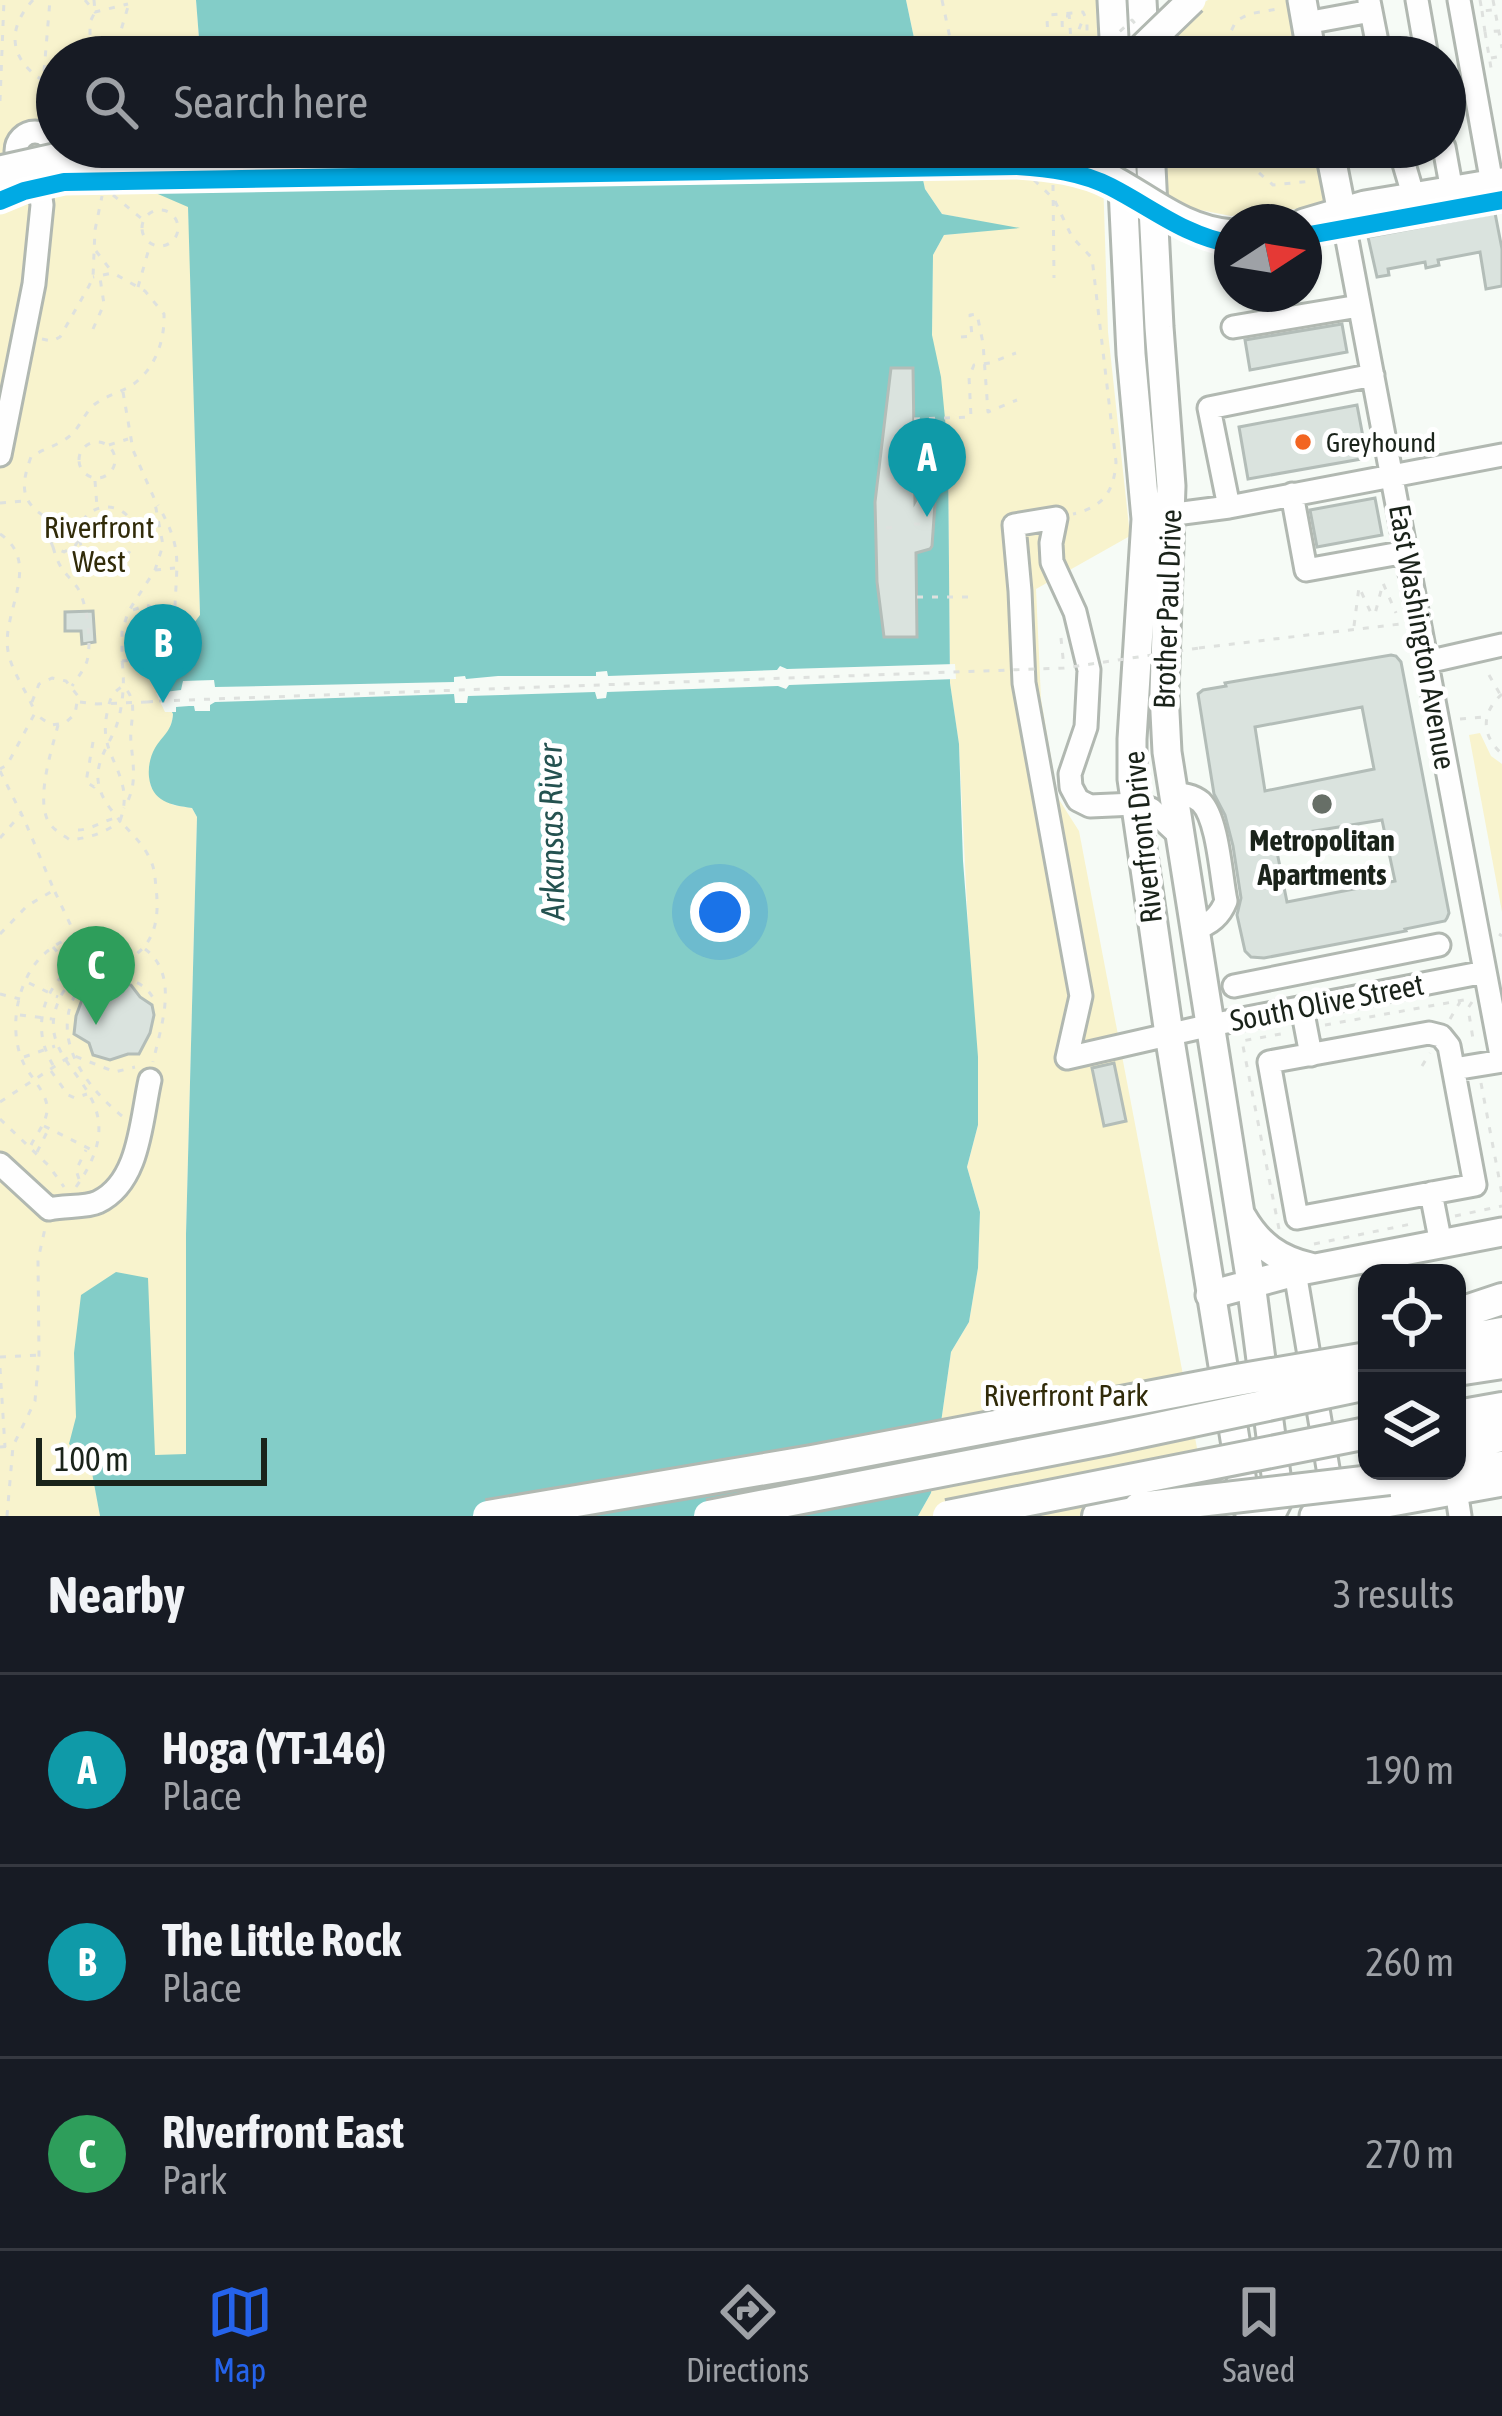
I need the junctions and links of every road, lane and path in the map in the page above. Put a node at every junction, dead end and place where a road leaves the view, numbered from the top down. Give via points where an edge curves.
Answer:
1 (4, 0) edge
2 (33, 0) edge
3 (50, 0) edge
4 (86, 0) edge
5 (96, 0) edge
6 (942, 0) edge
7 (1112, 0) edge
8 (1142, 0) edge
9 (1192, 0) edge
10 (1417, 0) edge
11 (1459, 0) edge
12 (1480, 0) edge
13 (1493, 0) edge
14 (130, 2) edge
15 (1370, 6) edge
16 (1298, 10) edge
17 (1495, 10) junction
18 (1482, 11) junction
19 (95, 12) junction
20 (1069, 14) junction
21 (1085, 19) junction
22 (1499, 31) junction
23 (47, 36) edge
24 (90, 36) edge
25 (118, 36) edge
26 (950, 36) edge
27 (1048, 36) edge
28 (1064, 36) edge
29 (1071, 36) edge
30 (1077, 36) edge
31 (1087, 36) edge
32 (1114, 36) edge
33 (1115, 36) edge
34 (1137, 36) edge
35 (1140, 36) edge
36 (1153, 36) edge
37 (1230, 36) edge
38 (1376, 36) edge
39 (1423, 36) edge
40 (1466, 36) edge
41 (1466, 38) edge
42 (1502, 47) edge
43 (1502, 56) edge
44 (1484, 59) dead end
45 (36, 76) edge
46 (0, 101) edge
47 (36, 132) edge
48 (1486, 146) junction
49 (1466, 148) edge
50 (36, 160) edge
51 (479, 168) edge
52 (1085, 168) edge
53 (1121, 168) edge
54 (1151, 168) edge
55 (1255, 168) edge
56 (1311, 168) edge
57 (1328, 168) edge
58 (1405, 168) edge
59 (1448, 168) edge
60 (0, 170) edge
61 (1033, 178) dead end
62 (1499, 186) edge
63 (1452, 191) junction
64 (0, 192) edge
65 (1414, 198) junction
66 (1054, 199) junction
67 (1342, 213) junction
68 (1322, 218) edge
69 (144, 220) junction
70 (1214, 232) edge
71 (150, 244) junction
72 (95, 250) junction
73 (113, 273) junction
74 (96, 277) junction
75 (1054, 278) dead end
76 (138, 287) junction
77 (1359, 306) junction
78 (1233, 327) dead end
79 (93, 329) dead end
80 (24, 335) junction
81 (961, 337) dead end
82 (1016, 353) dead end
83 (982, 364) junction
84 (1373, 375) junction
85 (122, 390) junction
86 (1017, 400) dead end
87 (914, 419) dead end
88 (130, 438) junction
89 (108, 446) junction
90 (0, 455) edge
91 (1502, 455) edge
92 (1392, 476) junction
93 (94, 478) junction
94 (898, 479) dead end
95 (887, 480) dead end
96 (1292, 494) junction
97 (154, 498) junction
98 (26, 500) junction
99 (0, 503) edge
100 (1229, 507) junction
101 (98, 509) junction
102 (1158, 517) junction
103 (1056, 518) junction
104 (56, 524) junction
105 (899, 527) dead end
106 (886, 528) dead end
107 (78, 533) junction
108 (0, 534) edge
109 (53, 547) junction
110 (1406, 552) junction
111 (177, 568) junction
112 (155, 569) junction
113 (916, 597) dead end
114 (977, 597) dead end
115 (129, 610) junction
116 (1400, 615) dead end
117 (1402, 623) dead end
118 (1354, 628) junction
119 (1061, 635) dead end
120 (1502, 645) edge
121 (141, 659) dead end
122 (122, 661) junction
123 (1427, 662) junction
124 (1064, 668) junction
125 (1489, 675) dead end
126 (72, 686) junction
127 (123, 686) junction
128 (1501, 694) edge
129 (79, 701) junction
130 (32, 704) junction
131 (35, 713) junction
132 (1486, 717) junction
133 (1460, 719) dead end
134 (58, 725) junction
135 (93, 742) dead end
136 (107, 746) junction
137 (1502, 754) edge
138 (0, 770) edge
139 (98, 784) junction
140 (1172, 794) junction
141 (1135, 804) junction
142 (124, 808) junction
143 (21, 813) junction
144 (118, 819) junction
145 (78, 830) dead end
146 (1181, 837) junction
147 (0, 838) edge
148 (54, 890) junction
149 (1196, 928) junction
150 (0, 934) edge
151 (73, 936) junction
152 (1439, 945) dead end
153 (53, 947) junction
154 (143, 947) junction
155 (1402, 952) junction
156 (85, 956) junction
157 (70, 966) junction
158 (90, 966) junction
159 (1317, 969) junction
160 (96, 970) junction
161 (1485, 972) junction
162 (77, 975) junction
163 (26, 982) junction
164 (1234, 986) dead end
165 (1409, 987) junction
166 (49, 993) junction
167 (0, 994) edge
168 (60, 998) junction
169 (20, 999) junction
170 (155, 1001) dead end
171 (1311, 1014) junction
172 (17, 1015) junction
173 (41, 1018) junction
174 (54, 1019) junction
175 (1211, 1025) junction
176 (1168, 1034) junction
177 (57, 1046) junction
178 (44, 1050) junction
179 (1311, 1054) junction
180 (72, 1055) junction
181 (21, 1059) junction
182 (65, 1059) junction
183 (1502, 1061) edge
184 (1478, 1064) junction
185 (52, 1068) junction
186 (1454, 1069) junction
187 (142, 1073) junction
188 (34, 1080) junction
189 (89, 1093) junction
190 (0, 1102) edge
191 (0, 1119) edge
192 (41, 1125) junction
193 (140, 1125) junction
194 (47, 1132) dead end
195 (29, 1148) junction
196 (86, 1149) dead end
197 (96, 1152) junction
198 (36, 1154) junction
199 (0, 1164) edge
200 (80, 1180) junction
201 (1431, 1193) junction
202 (1502, 1194) edge
203 (57, 1202) junction
204 (1502, 1206) edge
205 (1239, 1211) junction
206 (1438, 1232) junction
207 (1502, 1232) edge
208 (1281, 1240) dead end
209 (1303, 1262) junction
210 (1250, 1283) junction
211 (1210, 1295) junction
212 (1502, 1299) edge
213 (1466, 1310) edge
214 (1502, 1333) edge
215 (1466, 1339) edge
216 (1358, 1342) edge
217 (39, 1354) junction
218 (0, 1357) edge
219 (1358, 1360) edge
220 (1501, 1363) edge
221 (1466, 1369) edge
222 (1, 1370) edge
223 (1238, 1380) junction
224 (1358, 1386) edge
225 (1502, 1408) edge
226 (1466, 1414) edge
227 (1358, 1435) edge
228 (1502, 1436) edge
229 (1466, 1442) edge
230 (13, 1446) junction
231 (2, 1447) edge
232 (1502, 1467) edge
233 (1466, 1468) edge
234 (1358, 1474) edge
235 (1502, 1482) edge
236 (1458, 1503) edge
237 (1329, 1515) edge
238 (7, 1516) edge
239 (488, 1516) edge
240 (710, 1516) edge
241 (948, 1516) edge
242 (1098, 1516) edge
243 (1256, 1516) edge
244 (1270, 1516) edge

1 - 46 path
2 - 45 path via 19,16 14,45
3 - 23 path
4 - 19 path
5 - 19 path
6 - 26 path
7 - 32 main road
8 - 35 main road
9 - 36 main road, bridge
10 - 39 street
11 - 40 street
12 - 18 path
13 - 17 path
14 - 19 path
14 - 25 path
15 - 16 street
15 - 38 street
16 - 37 path via 1249,14
17 - 18 path
17 - 22 path
18 - 22 path via 1485,32
19 - 24 path
20 - 21 path via 1083,12
20 - 27 path via 1047,19
20 - 28 path via 1062,16
20 - 29 path
21 - 30 path
21 - 31 path
22 - 42 path
33 - 34 path, bridge via 1132,20
41 - 48 street
43 - 44 path
47 - 80 street via 20,138 16,150 37,170 42,205
48 - 49 street
48 - 62 street
50 - 60 main road, bridge
51 - 64 main road, bridge via 83,176
52 - 70 main road, bridge
53 - 102 main road, Riverfront Drive via 1131,353
54 - 102 main road, Brother Paul Drive via 1171,486
55 - 56 path via 1273,185
57 - 67 main road
58 - 65 street
59 - 63 street
61 - 66 path
62 - 63 main road
63 - 65 main road
65 - 67 main road
66 - 75 path
66 - 103 path via 1092,258 1116,462 1113,487 1100,504
67 - 68 main road
67 - 77 street, East Washington Avenue
69 - 71 path
69 - 71 path via 160,210 177,222 170,243
69 - 72 path via 104,187
71 - 76 path
72 - 73 path
72 - 74 path
73 - 74 path
73 - 76 path
74 - 79 path via 104,304
74 - 80 path via 60,337
76 - 85 path via 161,307 163,335 145,374
77 - 78 street
77 - 84 street, East Washington Avenue
80 - 90 street
81 - 83 path via 972,336 970,315 977,314
82 - 83 path
83 - 86 path via 988,412
83 - 87 path via 969,377 971,416
84 - 92 street, East Washington Avenue
84 - 100 street via 1209,407
85 - 88 path
85 - 98 path via 32,457
88 - 89 path
88 - 97 path
89 - 93 path via 113,467
89 - 93 path via 82,450 81,468
91 - 92 street
92 - 96 street
92 - 110 street, East Washington Avenue
93 - 101 path
94 - 95 path
96 - 100 street
96 - 110 street via 1306,570
97 - 111 path via 175,535
97 - 112 path via 163,545
98 - 99 path
98 - 104 path
100 - 102 street
101 - 107 path
101 - 107 path via 130,518 130,552 99,562 84,552
102 - 140 main road, Brother Paul Drive
102 - 141 main road, Riverfront Drive via 1132,739
103 - 141 street via 1052,562 1089,670 1071,788 1090,806
103 - 176 street, South Olive Street via 1014,525 1024,683 1082,996 1066,1058
104 - 107 path via 67,522
104 - 109 path via 48,535
105 - 106 path
107 - 109 path via 69,550
108 - 130 path via 21,571 7,648
109 - 126 path via 86,608 89,651
110 - 123 street, East Washington Avenue
111 - 112 path
111 - 115 path via 175,606
112 - 115 path
113 - 114 path
115 - 122 path
116 - 118 path via 1383,583 1376,614 1359,586
117 - 118 path
118 - 124 path, bridge
119 - 124 path
120 - 123 street
121 - 122 path
122 - 127 path
123 - 161 street, East Washington Avenue
124 - 129 path, bridge
125 - 128 path
126 - 129 path
126 - 130 path via 45,680
127 - 136 path
127 - 136 path via 109,704
127 - 142 path via 133,711 135,766
128 - 132 path
129 - 134 path
130 - 131 path
131 - 134 path
131 - 138 path
132 - 133 path
132 - 137 path
134 - 144 path via 45,786 48,821 70,840
135 - 139 path via 86,782
136 - 139 path
136 - 142 path
138 - 143 path
139 - 144 path
140 - 146 main road, Brother Paul Drive
140 - 149 street via 1200,801 1210,816 1226,901 1209,925
141 - 146 street
141 - 176 main road, Riverfront Drive
142 - 144 path
143 - 147 path
143 - 148 path
144 - 145 path
144 - 154 path via 155,872 158,920
146 - 149 main road, Brother Paul Drive
148 - 150 path
148 - 151 path
149 - 175 main road, Brother Paul Drive
151 - 153 path
151 - 156 path
152 - 155 street
153 - 157 path
153 - 163 path
154 - 160 path via 125,963
154 - 187 path via 157,958 165,990
155 - 159 street
155 - 165 street
156 - 157 path
156 - 158 path
157 - 162 path
157 - 166 path
158 - 160 path
158 - 162 path
159 - 164 street
159 - 171 street
160 - 170 path via 101,984 137,982
160 - 180 path via 74,997 65,1033
161 - 165 street, South Olive Street
161 - 183 street, East Washington Avenue
162 - 168 path
163 - 166 path
163 - 169 path
165 - 171 street, South Olive Street
166 - 168 path
166 - 173 path
167 - 169 path
168 - 174 path
169 - 172 path
171 - 175 street, South Olive Street
171 - 179 street
171 - 184 path via 1474,998 1468,1008
171 - 208 path via 1242,1042
172 - 173 path
172 - 181 path
173 - 174 path
173 - 178 path
174 - 177 path
175 - 176 street, South Olive Street
175 - 205 main road
176 - 211 main road, Riverfront Drive
177 - 178 path
177 - 182 path
178 - 181 path
178 - 185 path
179 - 186 street via 1429,1033 1446,1040
179 - 201 street via 1268,1063 1297,1218
180 - 182 path
180 - 187 path via 102,1070
180 - 193 path via 106,1103
181 - 188 path
182 - 185 path
182 - 189 path
183 - 184 street
184 - 186 street
184 - 202 path
185 - 188 path
185 - 189 path via 68,1095
186 - 201 street via 1475,1185
187 - 193 street
188 - 190 path
188 - 192 path via 46,1102
189 - 197 path via 100,1117
191 - 195 path
192 - 195 path
192 - 197 path
193 - 203 street via 122,1184 91,1205
194 - 198 path
195 - 198 path
196 - 200 path
197 - 200 path
198 - 203 path via 62,1180
199 - 203 street
200 - 203 path
201 - 206 street
203 - 217 path via 38,1260
204 - 206 path
205 - 209 main road via 1259,1243
205 - 210 main road
206 - 207 main road
206 - 209 main road
206 - 209 path
209 - 210 main road
209 - 237 street
210 - 211 main road
210 - 244 main road via 1279,1498
211 - 243 main road, Riverfront Drive via 1246,1505
212 - 213 highway
214 - 215 highway
216 - 223 highway via 1251,1366
217 - 218 path
217 - 230 path via 34,1401
219 - 223 highway, bridge
220 - 221 highway
222 - 231 path
223 - 239 highway, bridge
224 - 240 highway, bridge
225 - 226 highway
227 - 241 highway, bridge
228 - 229 highway
230 - 231 path
230 - 238 path
232 - 233 highway
234 - 242 highway, bridge
235 - 236 main road
236 - 237 main road

